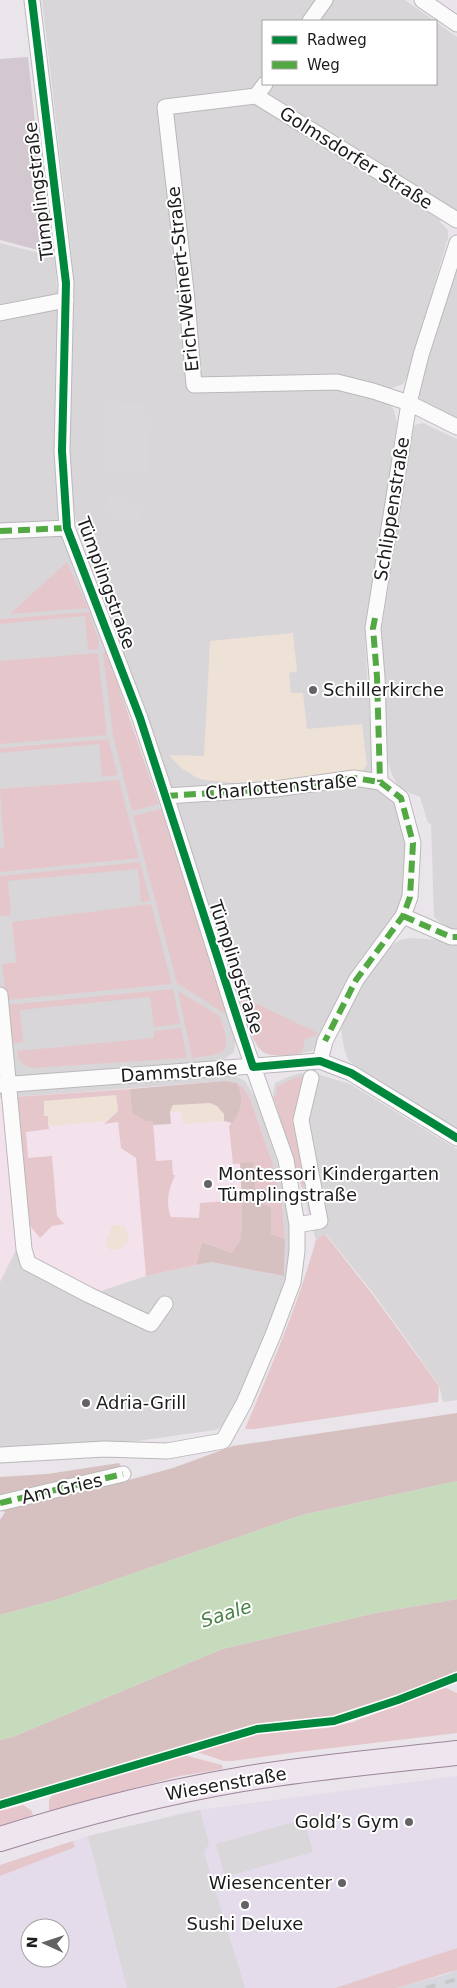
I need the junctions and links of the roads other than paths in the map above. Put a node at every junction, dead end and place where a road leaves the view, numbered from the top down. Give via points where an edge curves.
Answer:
1 (32, 0) edge
2 (325, 0) edge
3 (422, 0) edge
4 (311, 20) edge
5 (457, 24) edge
6 (260, 90) edge
7 (457, 220) edge
8 (457, 243) edge
9 (66, 300) junction
10 (0, 313) edge
11 (409, 403) junction
12 (457, 427) edge
13 (67, 528) junction
14 (0, 532) edge
15 (380, 782) junction
16 (166, 796) junction
17 (403, 916) junction
18 (454, 937) edge
19 (0, 995) edge
20 (320, 1061) junction
21 (253, 1067) junction
22 (311, 1078) dead end
23 (4, 1084) edge
24 (457, 1138) edge
25 (297, 1225) junction
26 (165, 1304) dead end
27 (0, 1456) edge
28 (123, 1474) dead end
29 (0, 1503) edge
30 (457, 1753) edge
31 (0, 1839) edge

1 - 9 street, Tümplingstraße
2 - 4 street
3 - 5 street
6 - 7 street, Golmsdorfer Straße
6 - 11 street, Erich-Weinert-Straße via 165,107 194,385 338,382
8 - 11 street, Schlippenstraße
9 - 10 street
9 - 13 street, Tümplingstraße via 62,452
11 - 12 street
11 - 15 street, Schlippenstraße via 374,628
13 - 14 street
13 - 16 street, Tümplingstraße via 140,718
15 - 16 street, Charlottenstraße via 354,778 275,789
15 - 17 street, Charlottenstraße via 401,798 413,843 410,898
16 - 21 street, Tümplingstraße
17 - 18 street
17 - 20 street, Charlottenstraße via 356,980 325,1041
19 - 23 street
20 - 21 street, Dammstraße
20 - 24 street, Dammstraße via 351,1073
21 - 23 street, Dammstraße
21 - 25 street, Tümplingstraße via 286,1160
22 - 25 street via 301,1120 320,1221
23 - 26 street via 28,1264 151,1324
25 - 27 street, Tümplingstraße via 293,1282 244,1403 223,1441 168,1451 104,1449
28 - 29 street, Am Gries
30 - 31 main road, Wiesenstraße via 315,1769 200,1787 89,1812

